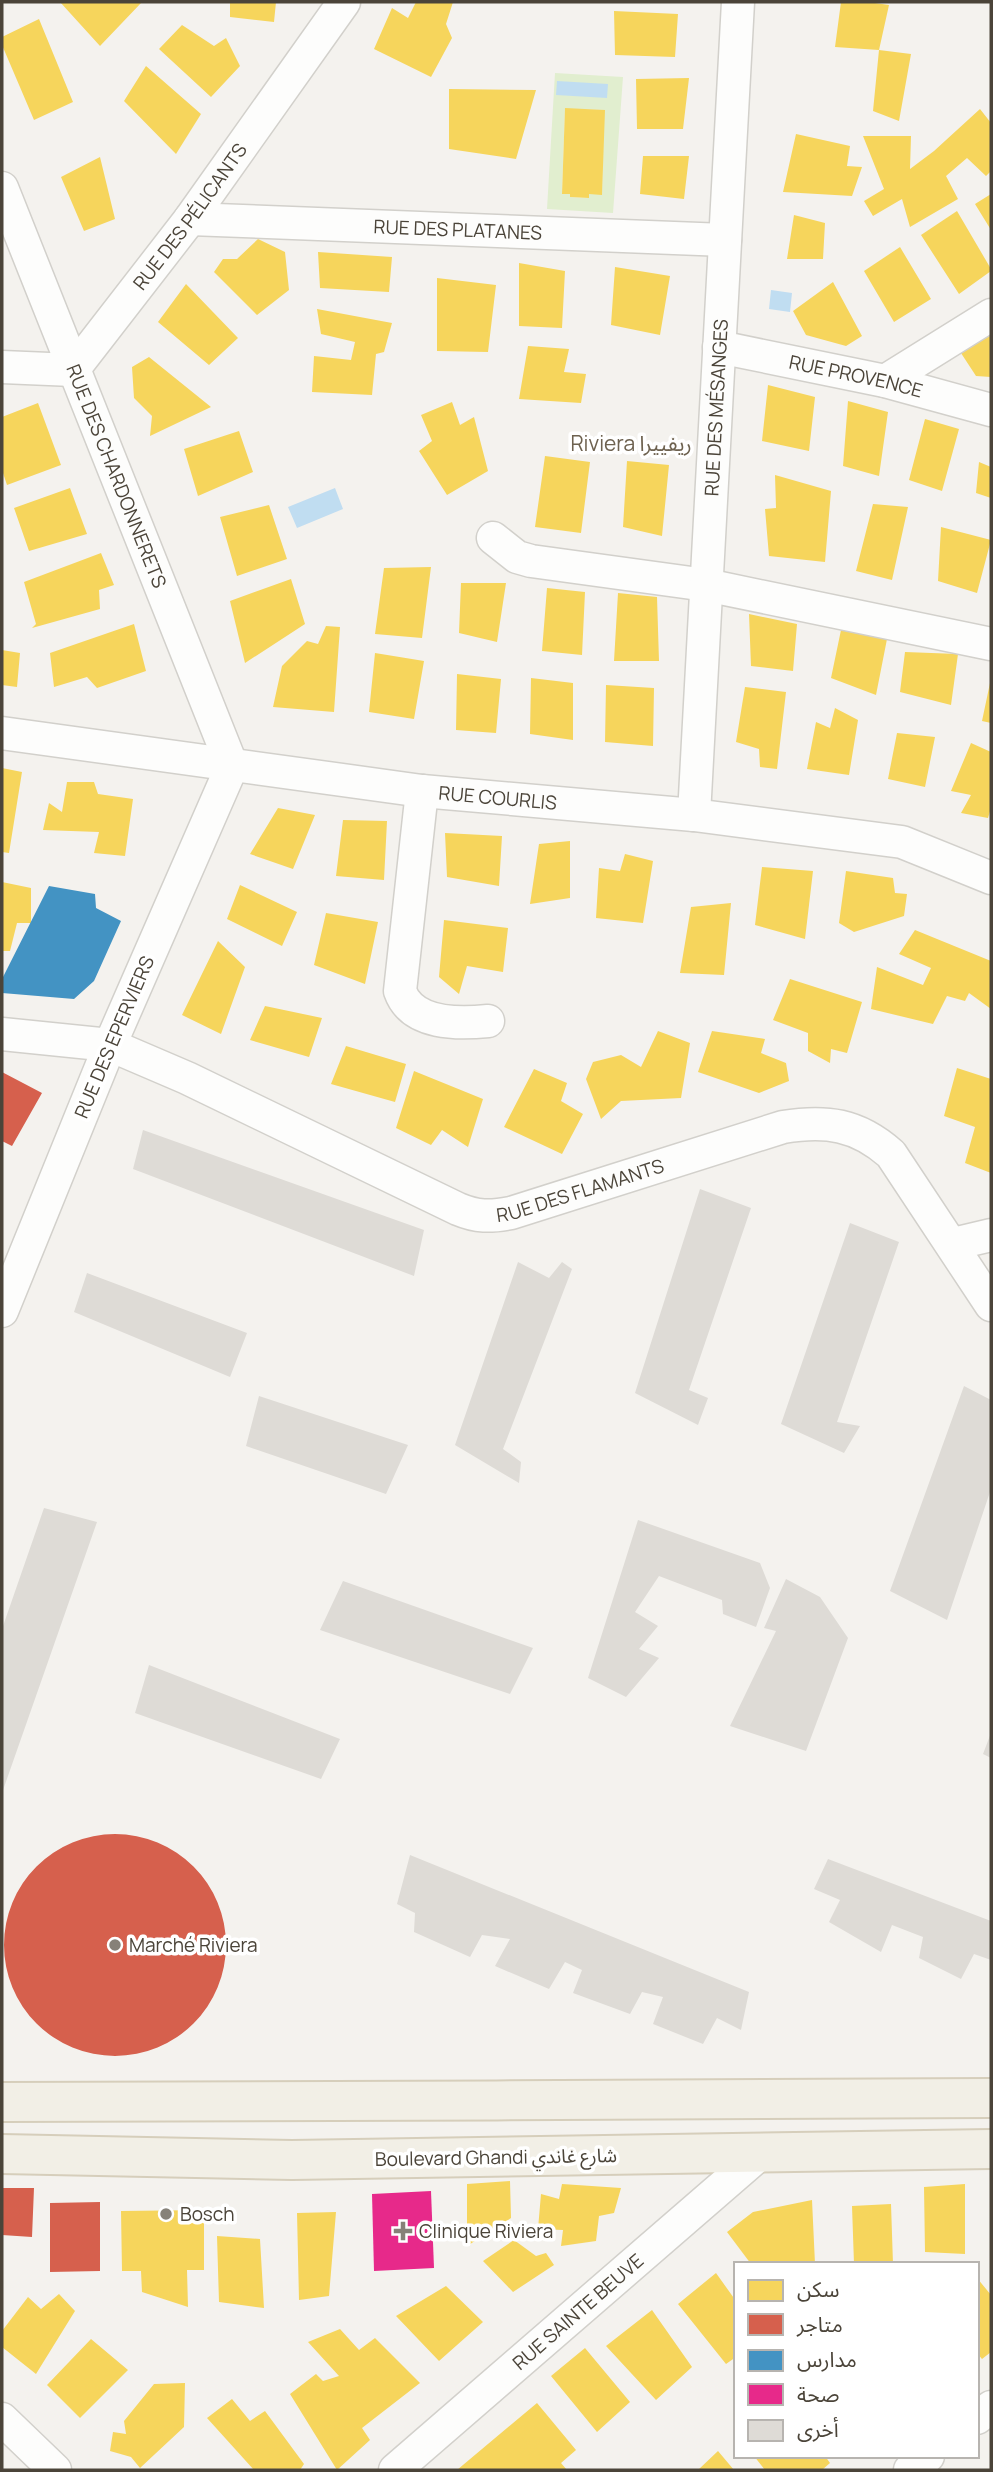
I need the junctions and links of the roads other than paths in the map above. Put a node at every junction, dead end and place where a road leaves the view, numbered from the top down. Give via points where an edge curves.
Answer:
1 (344, 2) edge
2 (738, 2) edge
3 (2, 188) edge
4 (190, 219) junction
5 (725, 240) junction
6 (991, 315) edge
7 (719, 347) junction
8 (2, 367) edge
9 (73, 370) junction
10 (885, 381) junction
11 (991, 410) edge
12 (493, 538) dead end
13 (706, 584) junction
14 (991, 644) edge
15 (2, 733) edge
16 (232, 766) junction
17 (422, 791) junction
18 (694, 815) junction
19 (991, 878) edge
20 (488, 1021) dead end
21 (2, 1034) edge
22 (110, 1045) junction
23 (991, 1235) edge
24 (953, 1244) junction
25 (991, 1305) edge
26 (2, 1311) edge
27 (991, 2098) edge
28 (2, 2102) edge
29 (991, 2149) edge
30 (761, 2153) junction
31 (2, 2154) edge
32 (2, 2419) edge
33 (925, 2458) edge
34 (55, 2470) edge
35 (395, 2470) edge
36 (910, 2470) edge

1 - 4 street, RUE DES PÉLICANTS
2 - 5 street, RUE DES MÉSANGES
3 - 9 street, RUE DES CHARDONNERETS
4 - 5 street, RUE DES PLATANES
4 - 9 street, RUE DES PÉLICANTS
5 - 7 street, RUE DES MÉSANGES
6 - 10 street
7 - 10 street, RUE PROVENCE
7 - 13 street, RUE DES MÉSANGES
8 - 9 street
9 - 16 street, RUE DES CHARDONNERETS
10 - 11 street, RUE PROVENCE
12 - 13 street via 517,557 531,561
13 - 14 street
13 - 18 street, RUE DES MÉSANGES
15 - 16 street, RUE COURLIS
16 - 17 street, RUE COURLIS
16 - 22 street, RUE DES EPERVIERS
17 - 18 street, RUE COURLIS
17 - 20 street via 400,991 411,1009 439,1021
18 - 19 street, RUE COURLIS via 902,842
21 - 22 street, RUE DES FLAMANTS
22 - 24 street, RUE DES FLAMANTS via 473,1216 511,1213 783,1128 828,1124 853,1130 891,1154
22 - 26 street, RUE DES EPERVIERS
23 - 24 street
24 - 25 street, RUE DES FLAMANTS
27 - 28 main road
29 - 30 main road, Boulevard Ghandi شارع غاندي
30 - 31 main road, Boulevard Ghandi شارع غاندي via 292,2160
30 - 35 street, RUE SAINTE BEUVE
32 - 34 street
33 - 36 street

